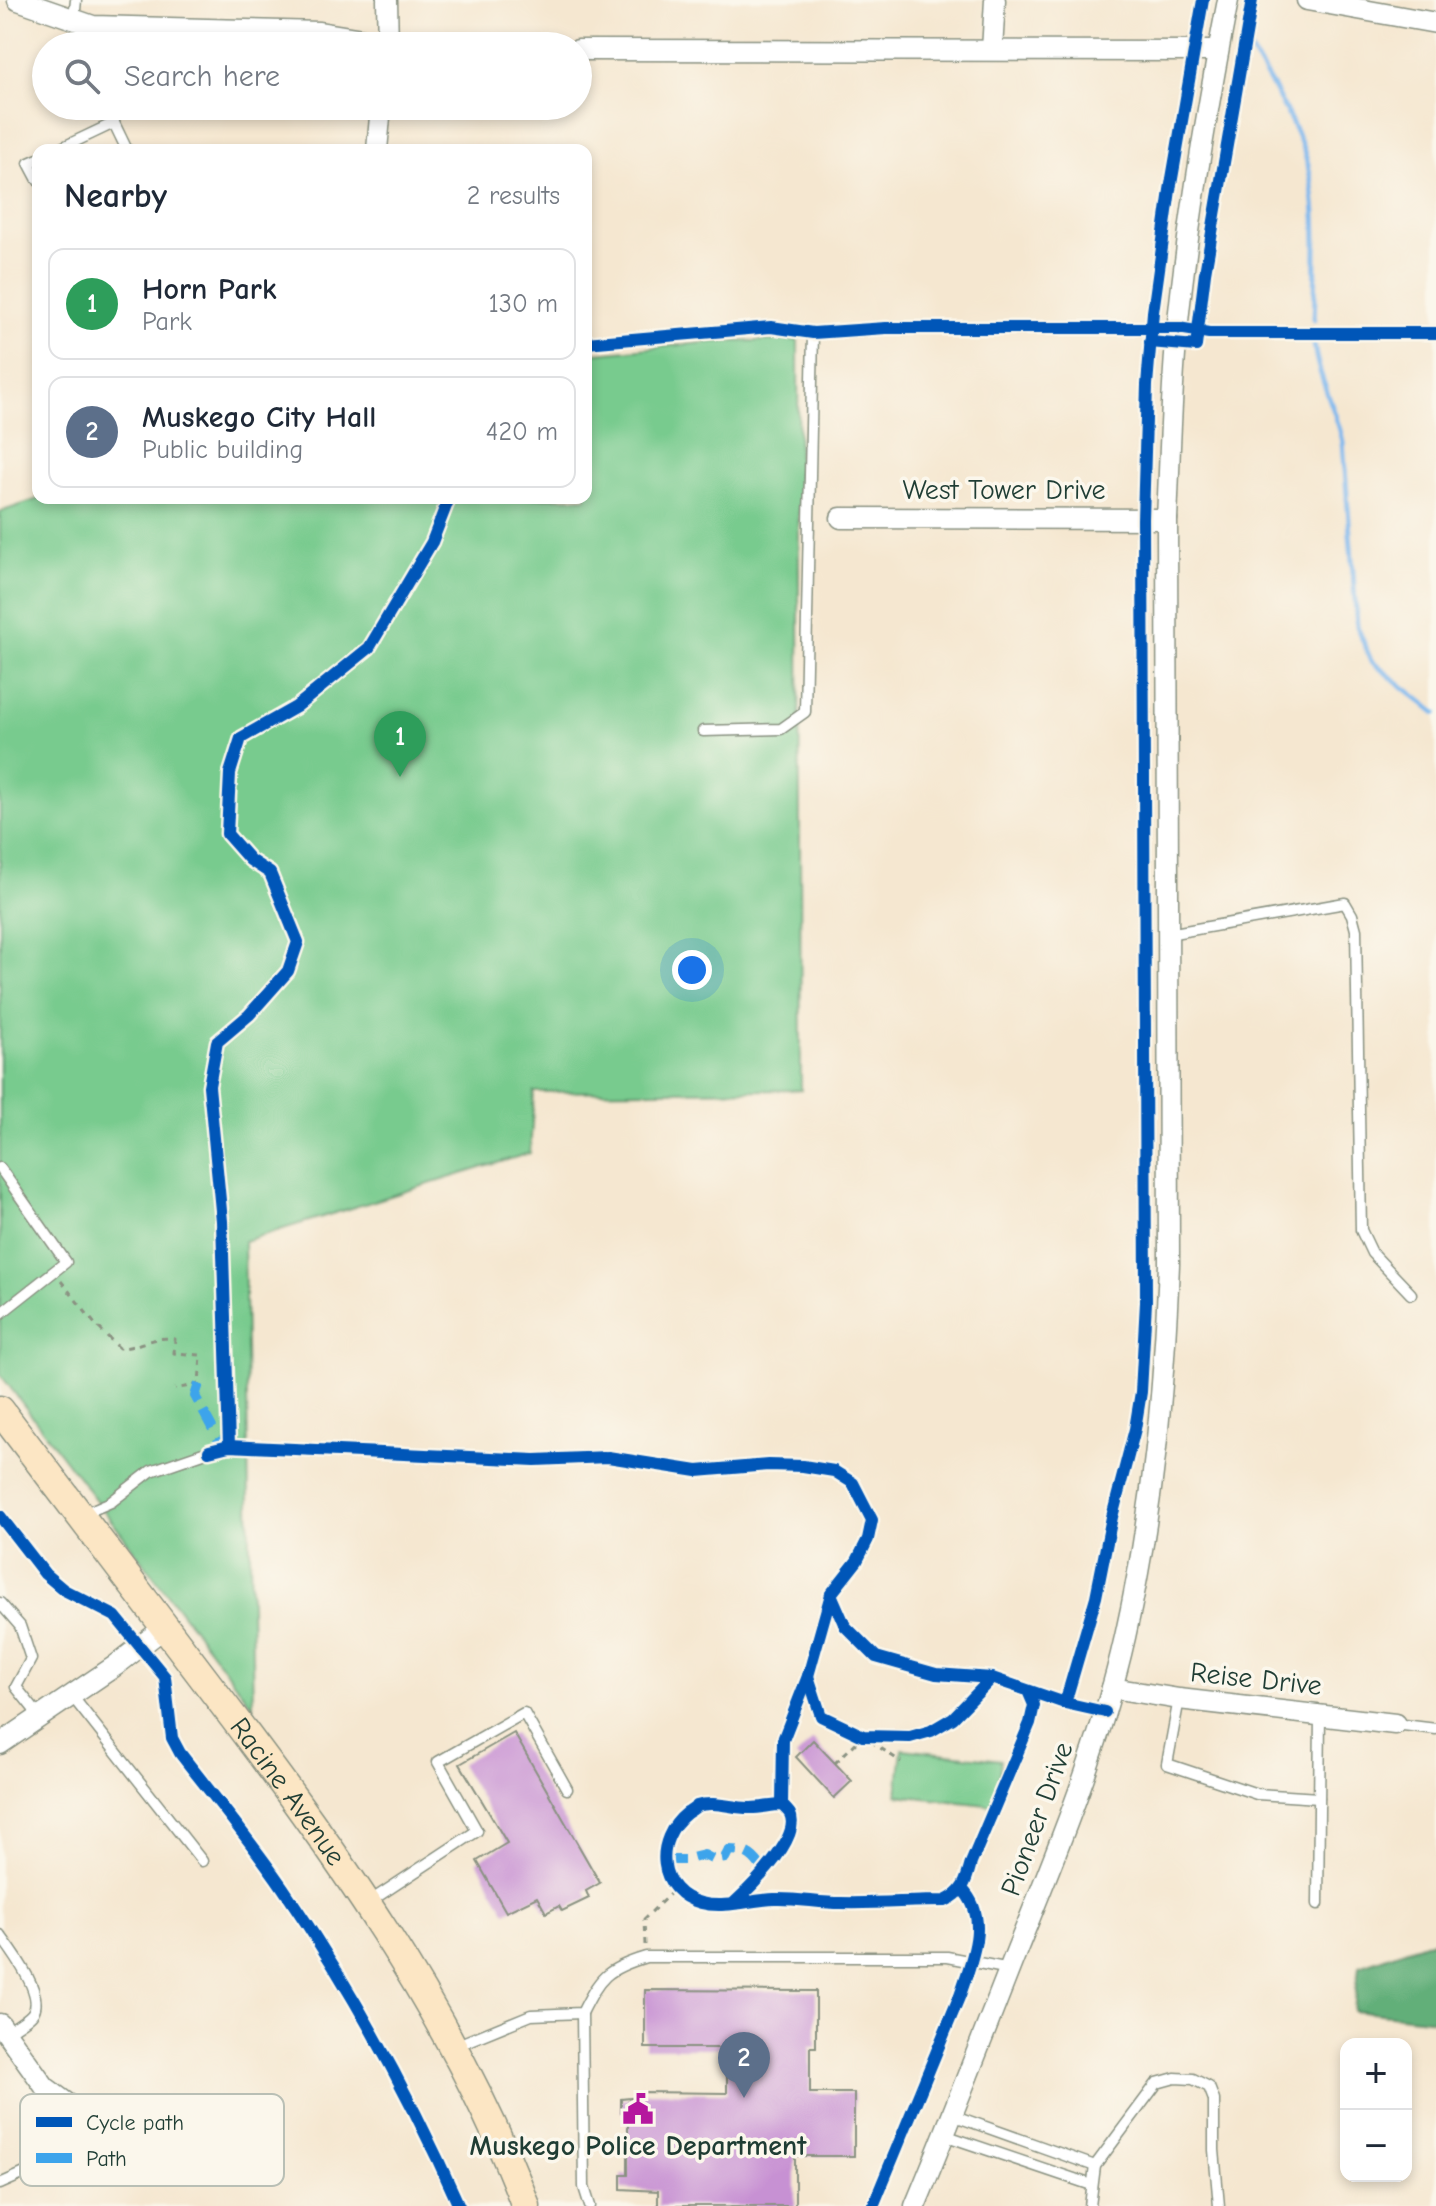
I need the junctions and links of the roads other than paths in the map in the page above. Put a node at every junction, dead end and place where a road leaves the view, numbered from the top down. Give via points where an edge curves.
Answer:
1 (18, 0) edge
2 (387, 0) edge
3 (995, 0) edge
4 (1228, 0) edge
5 (1307, 0) edge
6 (75, 10) edge
7 (1436, 23) edge
8 (106, 32) edge
9 (392, 32) edge
10 (592, 50) edge
11 (992, 50) junction
12 (1218, 51) junction
13 (380, 120) edge
14 (114, 123) joint
15 (70, 144) edge
16 (124, 144) edge
17 (378, 144) edge
18 (1178, 328) junction
19 (841, 518) dead end
20 (1167, 519) junction
21 (703, 731) dead end
22 (1168, 934) junction
23 (0, 1168) edge
24 (1411, 1294) dead end
25 (0, 1314) edge
26 (0, 1410) edge
27 (209, 1451) dead end
28 (81, 1515) junction
29 (0, 1603) edge
30 (165, 1627) junction
31 (1112, 1688) junction
32 (72, 1696) junction
33 (1179, 1699) junction
34 (1320, 1715) junction
35 (40, 1717) junction
36 (1395, 1724) joint
37 (1436, 1729) edge
38 (0, 1744) edge
39 (567, 1789) dead end
40 (1319, 1798) junction
41 (202, 1861) dead end
42 (368, 1903) junction
43 (1318, 1904) dead end
44 (0, 1935) edge
45 (1010, 1969) junction
46 (582, 2013) junction
47 (3, 2028) edge
48 (453, 2047) junction
49 (54, 2094) edge
50 (952, 2115) junction
51 (944, 2135) junction
52 (1095, 2166) junction
53 (20, 2175) edge
54 (0, 2184) edge
55 (1092, 2185) junction
56 (526, 2206) edge
57 (590, 2206) edge
58 (915, 2206) edge
59 (1090, 2206) edge
60 (1219, 2206) edge

1 - 6 street
2 - 9 street
3 - 11 street
4 - 12 street, Pioneer Drive
5 - 7 street
6 - 8 street
10 - 11 street
11 - 12 street
12 - 18 street, Pioneer Drive
13 - 17 street
14 - 15 lane
14 - 16 lane
18 - 20 street, Pioneer Drive
18 - 21 lane via 813,333 805,712 781,729
19 - 20 street, West Tower Drive
20 - 22 street, Pioneer Drive
22 - 24 lane via 1345,903 1356,930 1361,1230 1372,1253
22 - 31 street, Pioneer Drive via 1170,1249 1164,1379 1146,1532
23 - 25 lane via 66,1262
26 - 28 main road, Racine Avenue
27 - 28 lane via 151,1471 111,1502
28 - 30 main road, Racine Avenue
29 - 35 lane via 20,1626 31,1659 16,1687
30 - 32 street
30 - 42 main road, Racine Avenue
31 - 33 street, Reise Drive
31 - 45 street, Pioneer Drive
32 - 35 street
32 - 41 lane
33 - 34 street, Reise Drive
33 - 40 lane via 1167,1764 1257,1794
34 - 36 street, Reise Drive
34 - 40 lane
35 - 38 street
36 - 37 lane
39 - 42 lane via 524,1713 438,1762 477,1831
40 - 43 lane
42 - 48 main road, Racine Avenue
44 - 47 lane via 24,1969 36,2005 30,2015
45 - 46 lane via 947,1957 646,1957 622,1964 598,1981
45 - 50 street, Pioneer Drive
46 - 48 lane via 531,2015
46 - 57 lane via 584,2187
47 - 49 street
48 - 56 main road, Racine Avenue
50 - 51 street, Pioneer Drive
50 - 52 lane
51 - 55 lane
51 - 58 street, Pioneer Drive
52 - 55 lane
52 - 60 lane via 1157,2083 1193,2079 1209,2087 1214,2100
53 - 54 lane
55 - 59 lane

